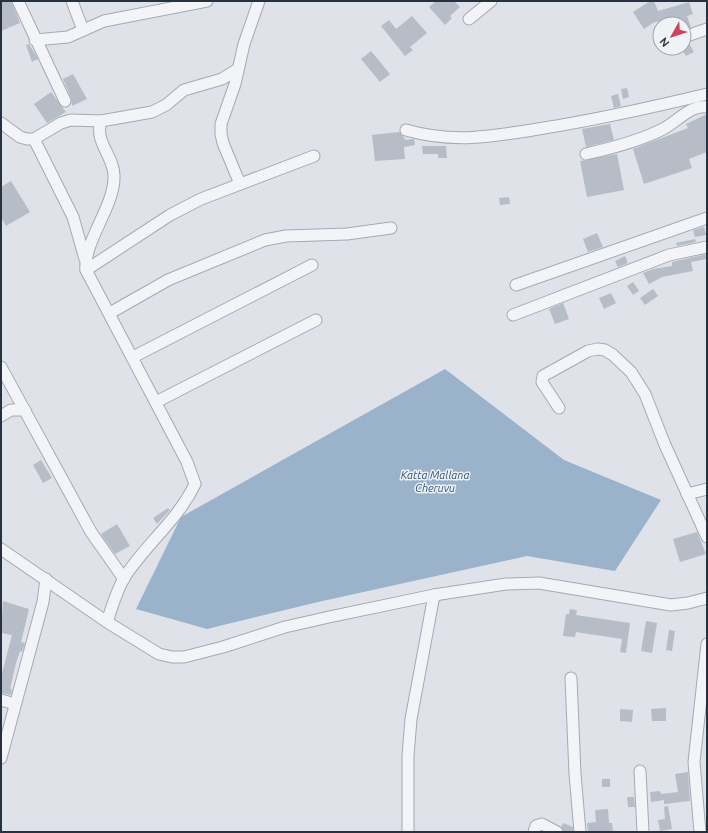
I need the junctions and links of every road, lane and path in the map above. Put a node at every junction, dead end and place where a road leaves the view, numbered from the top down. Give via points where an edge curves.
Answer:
1 (18, 1) edge
2 (72, 1) edge
3 (206, 1) edge
4 (259, 1) edge
5 (491, 1) edge
6 (469, 19) dead end
7 (707, 29) edge
8 (82, 30) junction
9 (692, 34) edge
10 (36, 40) junction
11 (238, 69) junction
12 (707, 94) edge
13 (65, 101) dead end
14 (707, 107) edge
15 (101, 121) junction
16 (1, 124) edge
17 (406, 130) dead end
18 (34, 139) junction
19 (586, 154) dead end
20 (314, 156) dead end
21 (240, 184) junction
22 (707, 218) edge
23 (391, 228) dead end
24 (707, 248) edge
25 (86, 265) junction
26 (312, 265) dead end
27 (516, 285) dead end
28 (110, 312) junction
29 (513, 315) dead end
30 (316, 320) dead end
31 (133, 357) junction
32 (1, 367) edge
33 (156, 402) junction
34 (559, 408) dead end
35 (25, 410) junction
36 (1, 416) edge
37 (707, 489) edge
38 (687, 494) junction
39 (706, 532) edge
40 (1, 551) edge
41 (46, 579) junction
42 (124, 579) junction
43 (434, 596) junction
44 (707, 598) edge
45 (107, 622) junction
46 (707, 644) edge
47 (571, 678) dead end
48 (1, 700) edge
49 (15, 704) junction
50 (1, 758) edge
51 (640, 771) dead end
52 (408, 832) edge
53 (534, 832) edge
54 (557, 832) edge
55 (580, 832) edge
56 (643, 832) edge
57 (700, 832) edge

1 - 10 street
2 - 8 street
3 - 8 street via 104,21
4 - 11 street
5 - 6 street
7 - 9 street
8 - 10 street via 68,37
10 - 13 street
11 - 15 street via 222,79 184,90 152,112
11 - 21 street via 221,124 221,134
12 - 17 street via 591,120 479,138 437,138
14 - 19 street via 683,115 663,129 624,144
15 - 18 street via 71,120
15 - 25 street via 99,135 112,165 113,188
16 - 18 street via 20,137
18 - 25 street via 73,217
20 - 21 street
21 - 25 street via 201,199 170,215
22 - 27 street
23 - 28 street via 265,240 168,280
24 - 29 street via 669,255
25 - 28 street
26 - 31 street
28 - 31 street
30 - 33 street
31 - 33 street
32 - 35 street
33 - 42 street via 187,462 195,484 167,526
34 - 38 street via 542,382 543,376 588,351 598,348 605,350 639,383
35 - 36 street via 11,410
35 - 42 street via 91,532
37 - 38 street
38 - 39 street
40 - 41 street
41 - 45 street
41 - 49 street via 43,602
42 - 45 street
43 - 44 street via 524,582 670,605
43 - 45 street via 285,627 223,647 172,658 160,654
43 - 52 street via 411,719 408,756
46 - 57 street via 694,762
47 - 55 street
48 - 49 street
49 - 50 street
51 - 56 street
53 - 54 street via 536,826 542,824

